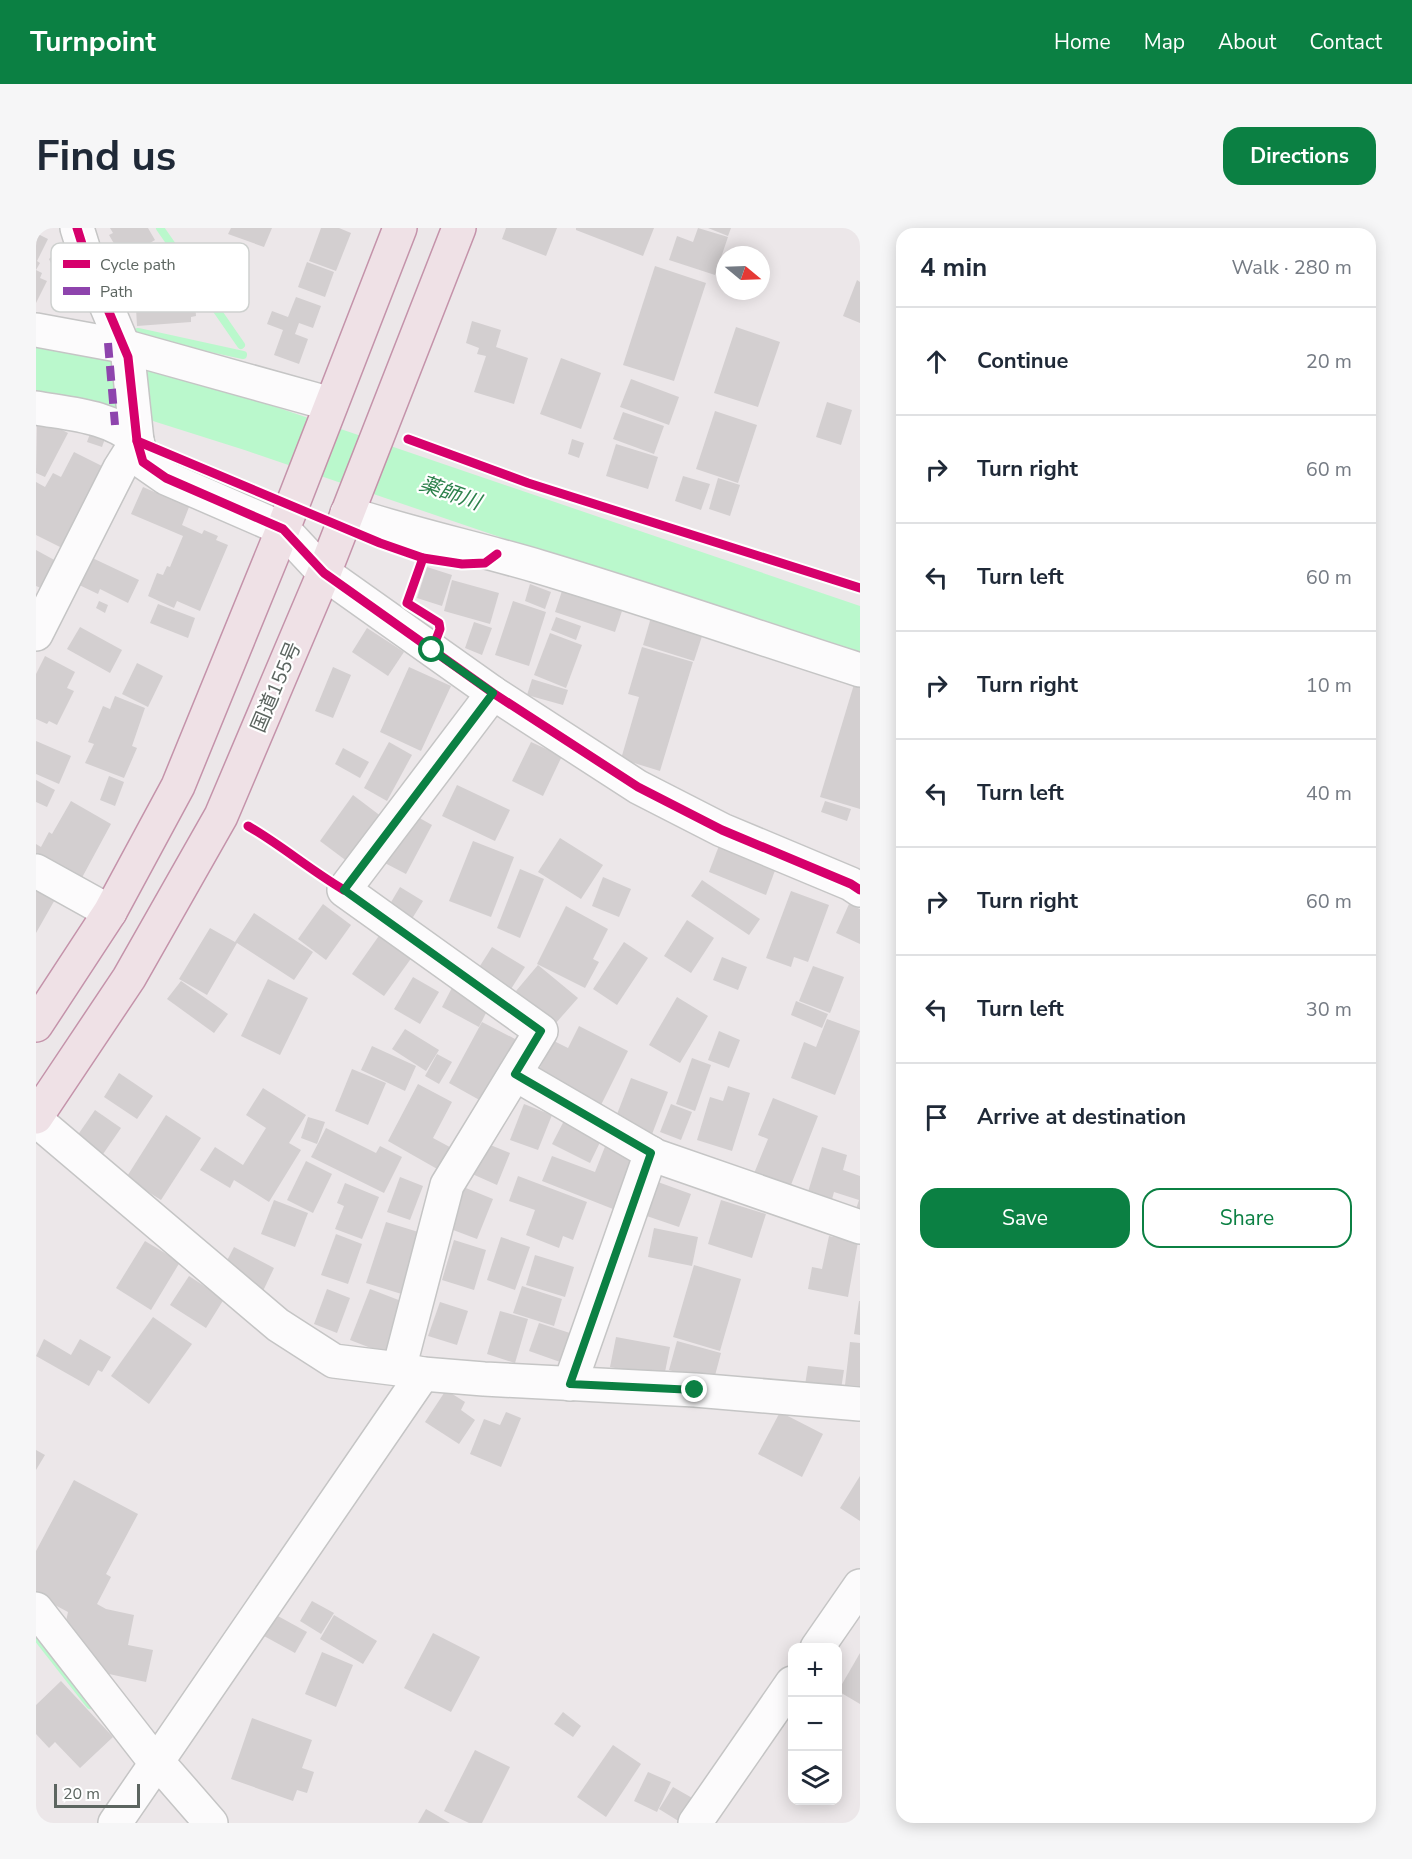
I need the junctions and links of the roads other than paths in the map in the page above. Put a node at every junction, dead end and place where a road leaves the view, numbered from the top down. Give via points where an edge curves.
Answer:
1 (77, 228) edge
2 (400, 228) edge
3 (459, 228) edge
4 (82, 243) edge
5 (109, 312) edge
6 (36, 330) edge
7 (125, 351) junction
8 (331, 404) junction
9 (36, 408) edge
10 (136, 431) junction
11 (347, 513) junction
12 (283, 529) junction
13 (324, 573) junction
14 (36, 634) edge
15 (860, 670) edge
16 (493, 693) junction
17 (36, 871) edge
18 (860, 890) edge
19 (110, 912) junction
20 (36, 1025) edge
21 (515, 1074) junction
22 (36, 1118) edge
23 (651, 1153) junction
24 (860, 1227) edge
25 (411, 1371) junction
26 (570, 1384) junction
27 (860, 1404) edge
28 (860, 1586) edge
29 (36, 1609) edge
30 (820, 1643) edge
31 (788, 1689) edge
32 (156, 1763) junction
33 (115, 1823) edge
34 (211, 1823) edge
35 (695, 1823) edge

1 - 4 street
2 - 8 highway
3 - 11 highway, 国道155号
5 - 7 street
6 - 7 street
7 - 8 street
7 - 10 street
8 - 12 highway
9 - 10 street
10 - 12 street via 143,462 166,478
10 - 14 street
11 - 13 highway, 国道155号
11 - 15 street via 543,568
12 - 13 street
12 - 19 highway via 178,786
13 - 16 street
13 - 22 highway, 国道155号 via 221,816 129,978
16 - 18 street via 638,786 722,830
16 - 21 street via 344,890 541,1031
17 - 19 street
19 - 20 highway
21 - 23 street
21 - 25 street via 447,1185
22 - 25 street via 278,1325 334,1361
23 - 24 street
23 - 26 street
25 - 26 street
25 - 32 street
26 - 27 street
28 - 30 street
29 - 32 street
31 - 35 street
32 - 33 street
32 - 34 street

